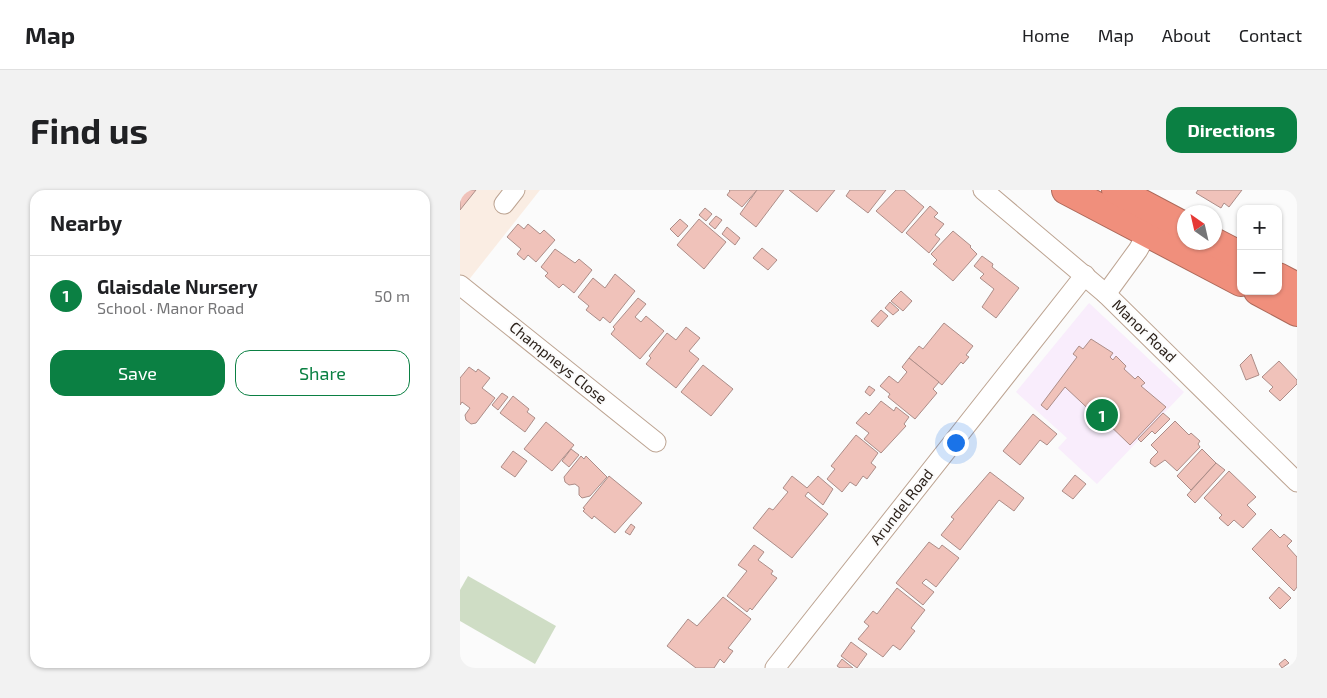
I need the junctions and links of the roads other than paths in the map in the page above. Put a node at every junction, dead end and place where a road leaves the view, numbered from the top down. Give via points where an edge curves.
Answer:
1 (983, 190) edge
2 (1066, 190) edge
3 (1134, 194) edge
4 (1177, 222) edge
5 (1148, 232) junction
6 (1222, 246) edge
7 (1237, 254) edge
8 (1085, 275) junction
9 (1282, 279) edge
10 (1237, 280) edge
11 (460, 284) edge
12 (1297, 287) edge
13 (1106, 294) junction
14 (1265, 295) edge
15 (1297, 312) edge
16 (656, 442) dead end
17 (1297, 482) edge
18 (775, 668) edge

1 - 8 street, Manor Road
2 - 5 highway
3 - 4 highway
5 - 10 highway
5 - 13 street
6 - 7 highway
8 - 13 street, Manor Road
8 - 18 street, Arundel Road
9 - 12 highway
11 - 16 street, Champneys Close
13 - 17 street, Manor Road
14 - 15 highway

